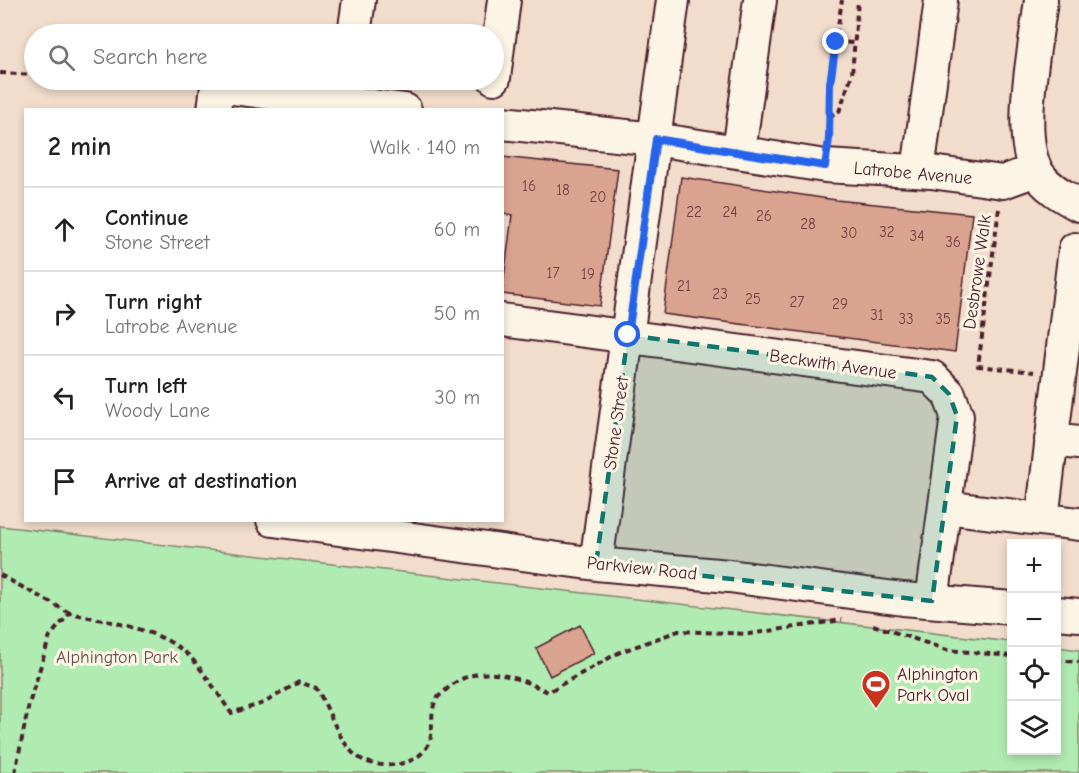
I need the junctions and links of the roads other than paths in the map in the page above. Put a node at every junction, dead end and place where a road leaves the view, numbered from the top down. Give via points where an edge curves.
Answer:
1 (359, 0) edge
2 (504, 0) edge
3 (674, 0) edge
4 (760, 0) edge
5 (941, 0) edge
6 (1041, 0) edge
7 (355, 24) edge
8 (501, 24) edge
9 (492, 90) edge
10 (346, 91) edge
11 (216, 98) edge
12 (399, 108) edge
13 (489, 108) edge
14 (504, 123) edge
15 (656, 139) junction
16 (739, 151) junction
17 (1036, 170) junction
18 (918, 171) junction
19 (1079, 205) edge
20 (1075, 249) dead end
21 (1074, 301) edge
22 (504, 320) edge
23 (628, 335) junction
24 (1065, 442) edge
25 (945, 507) junction
26 (1042, 519) junction
27 (288, 522) edge
28 (1079, 524) edge
29 (596, 564) junction
30 (932, 601) junction
31 (1007, 608) edge
32 (1061, 613) edge
33 (1079, 615) edge

1 - 7 street
2 - 8 street
3 - 15 street, Stone Street
4 - 16 street
5 - 18 street
6 - 17 street via 1027,131
9 - 13 street
10 - 11 street
10 - 12 street
14 - 15 street, Latrobe Avenue
15 - 16 street, Latrobe Avenue
15 - 23 street, Stone Street
16 - 18 street, Latrobe Avenue via 825,166
17 - 18 street, Latrobe Avenue via 1003,182
17 - 19 street via 1054,190
20 - 21 street
21 - 24 street via 1059,375
22 - 23 street, Beckwith Avenue
23 - 25 street, Beckwith Avenue via 932,377 948,394 957,416
23 - 29 street, Stone Street
24 - 26 street
25 - 26 street
25 - 30 street, Beckwith Avenue
26 - 28 street
27 - 29 street, Parkview Road
29 - 30 street, Parkview Road
30 - 31 street, Parkview Road
32 - 33 street

